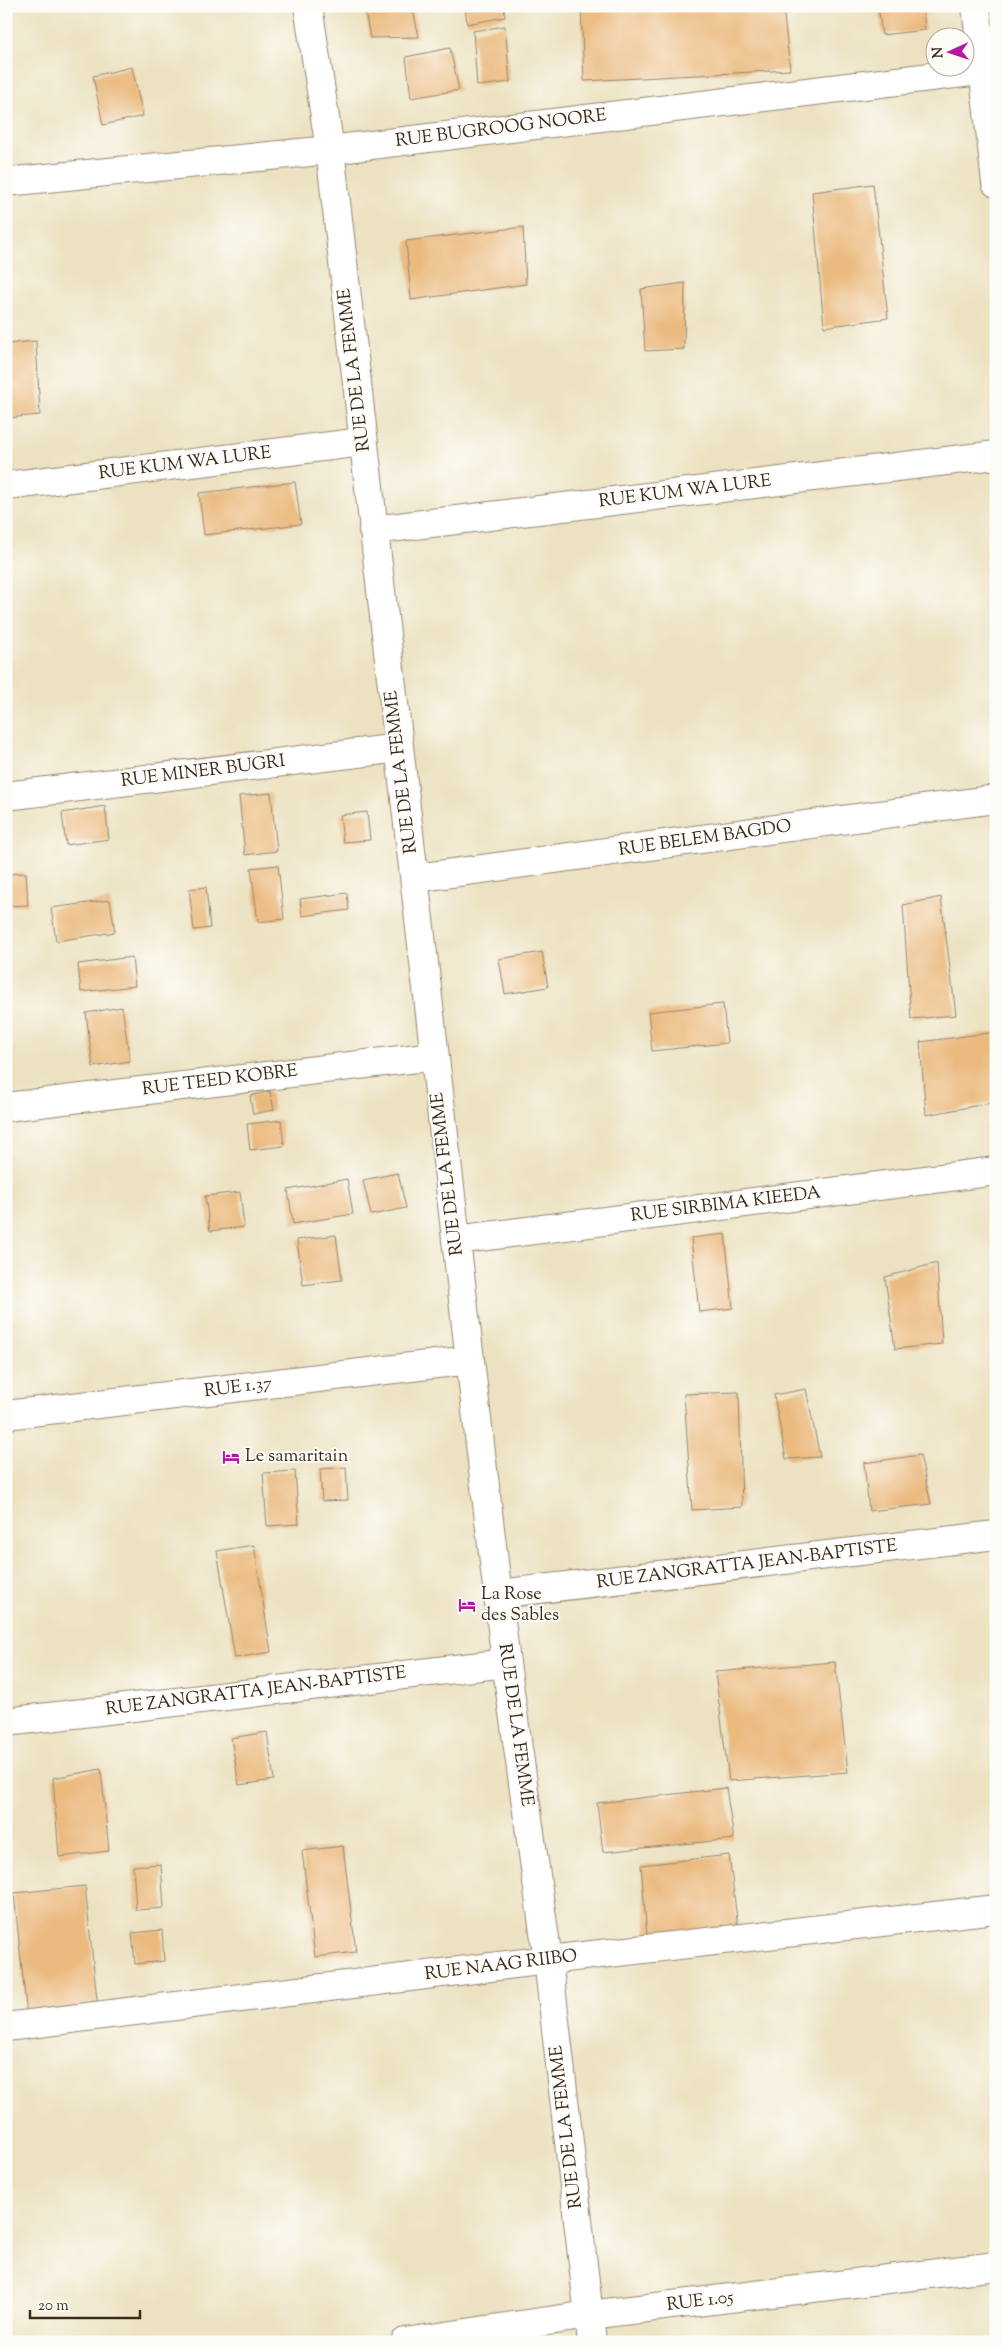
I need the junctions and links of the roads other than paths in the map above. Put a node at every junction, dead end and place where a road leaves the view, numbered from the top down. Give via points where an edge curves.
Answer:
1 (308, 6) edge
2 (976, 6) edge
3 (990, 69) edge
4 (330, 150) junction
5 (6, 182) edge
6 (996, 184) edge
7 (363, 442) junction
8 (996, 455) edge
9 (6, 486) edge
10 (373, 530) junction
11 (399, 748) junction
12 (6, 796) edge
13 (996, 799) edge
14 (415, 878) junction
15 (434, 1056) junction
16 (6, 1107) edge
17 (996, 1170) edge
18 (456, 1240) junction
19 (470, 1360) junction
20 (6, 1415) edge
21 (996, 1535) edge
22 (498, 1594) junction
23 (506, 1663) junction
24 (6, 1722) edge
25 (996, 1909) edge
26 (548, 1960) junction
27 (6, 2027) edge
28 (996, 2266) edge
29 (589, 2315) junction
30 (405, 2342) edge
31 (592, 2342) edge

1 - 4 street, RUE DE LA FEMME
2 - 3 street
3 - 4 street, RUE BUGROOG NOORE
3 - 6 street
4 - 5 street, RUE BUGROOG NOORE
4 - 7 street, RUE DE LA FEMME
7 - 9 street, RUE KUM WA LURE
7 - 10 street, RUE DE LA FEMME
8 - 10 street, RUE KUM WA LURE
10 - 11 street, RUE DE LA FEMME
11 - 12 street, RUE MINER BUGRI
11 - 14 street, RUE DE LA FEMME
13 - 14 street, RUE BELEM BAGDO
14 - 15 street, RUE DE LA FEMME
15 - 16 street, RUE TEED KOBRE
15 - 18 street, RUE DE LA FEMME
17 - 18 street, RUE SIRBIMA KIEEDA
18 - 19 street, RUE DE LA FEMME
19 - 20 street, RUE 1.37
19 - 22 street, RUE DE LA FEMME
21 - 22 street, RUE ZANGRATTA JEAN-BAPTISTE
22 - 23 street, RUE DE LA FEMME
23 - 24 street, RUE ZANGRATTA JEAN-BAPTISTE
23 - 26 street, RUE DE LA FEMME
25 - 26 street, RUE NAAG RIIBO
26 - 27 street, RUE NAAG RIIBO
26 - 29 street, RUE DE LA FEMME
28 - 29 street, RUE 1.05
29 - 30 street, RUE 1.05
29 - 31 street, RUE DE LA FEMME

